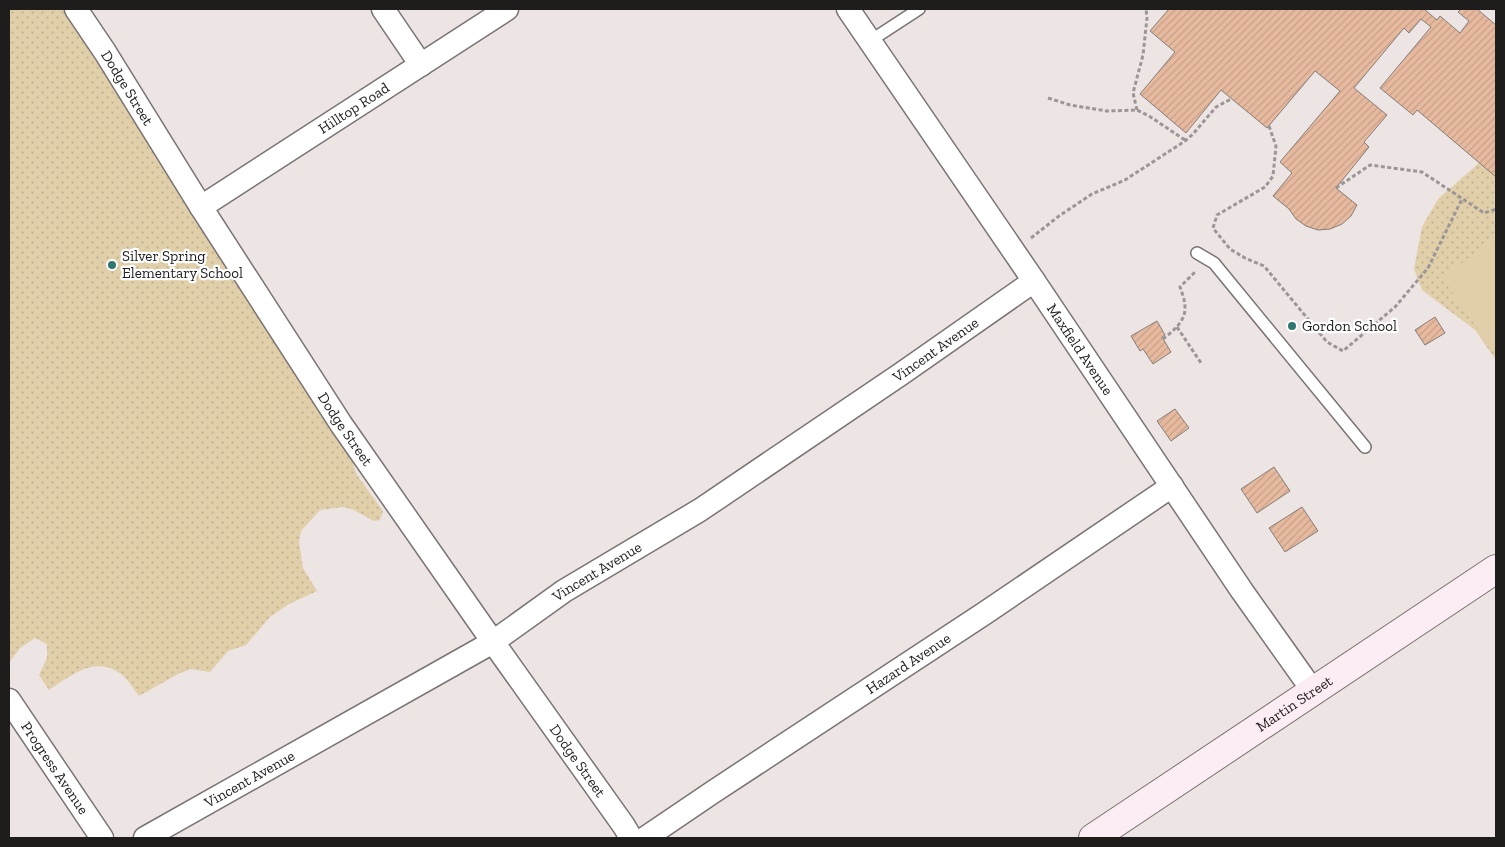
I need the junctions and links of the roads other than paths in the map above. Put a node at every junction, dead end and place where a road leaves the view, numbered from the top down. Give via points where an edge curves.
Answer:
1 (76, 9) edge
2 (383, 9) edge
3 (507, 9) edge
4 (848, 9) edge
5 (919, 9) edge
6 (870, 41) junction
7 (421, 65) junction
8 (201, 207) junction
9 (1202, 256) road end
10 (1034, 281) junction
11 (1366, 447) dead end
12 (1172, 486) junction
13 (1496, 569) edge
14 (493, 642) junction
15 (1313, 691) junction
16 (9, 700) edge
17 (102, 838) edge
18 (145, 838) edge
19 (632, 838) edge
20 (645, 838) edge
21 (1093, 838) edge

1 - 8 street, Dodge Street
2 - 7 street
3 - 7 street, Hilltop Road
4 - 6 street, Maxfield Avenue
5 - 6 lane
6 - 10 street, Maxfield Avenue
7 - 8 street, Hilltop Road
8 - 14 street, Dodge Street via 342,424
9 - 11 lane via 1214,263
10 - 12 street, Maxfield Avenue
10 - 14 street, Vincent Avenue via 700,510 564,591
12 - 15 street, Maxfield Avenue
12 - 20 street, Hazard Avenue
13 - 15 street, Martin Street
14 - 18 street, Vincent Avenue
14 - 19 street, Dodge Street
15 - 21 street, Martin Street
16 - 17 street, Progress Avenue

